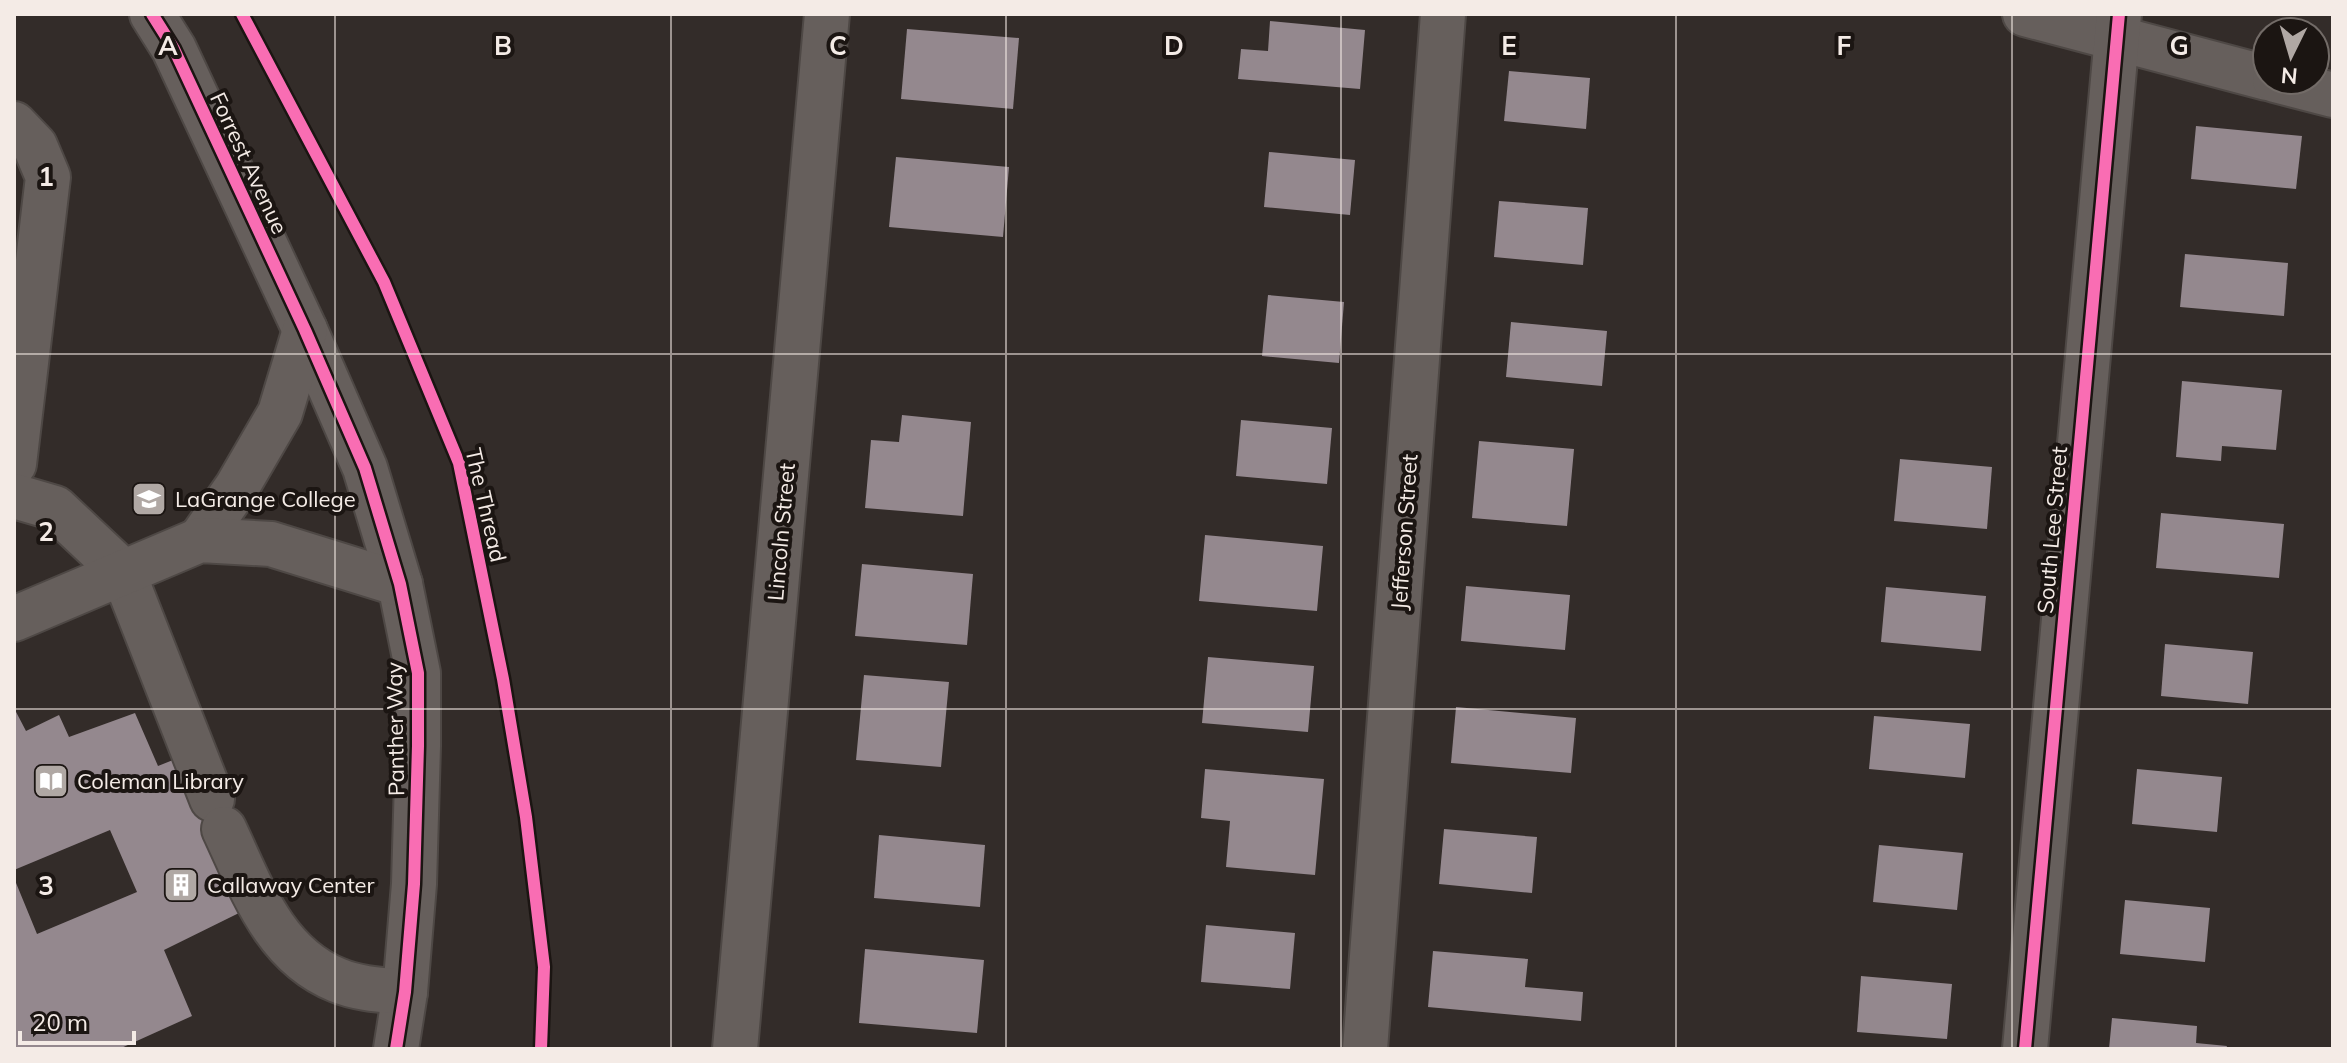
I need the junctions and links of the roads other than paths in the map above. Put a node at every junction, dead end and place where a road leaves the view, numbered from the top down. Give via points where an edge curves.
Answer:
1 (152, 14) edge
2 (827, 14) edge
3 (1443, 14) edge
4 (2025, 14) edge
5 (2118, 27) edge
6 (2251, 73) edge
7 (14, 124) edge
8 (305, 330) junction
9 (14, 464) edge
10 (14, 496) edge
11 (200, 540) junction
12 (123, 572) junction
13 (400, 584) junction
14 (14, 619) edge
15 (405, 992) junction
16 (396, 1049) edge
17 (735, 1049) edge
18 (1365, 1049) edge
19 (2025, 1049) edge

1 - 8 street, Forrest Avenue via 174,49
2 - 17 street, Lincoln Street
3 - 18 street, Jefferson Street
4 - 5 street
5 - 6 street
5 - 19 street, South Lee Street
7 - 9 street via 35,146 48,177
8 - 11 street via 280,413
8 - 13 street, Panther Way via 365,468
10 - 12 street via 55,508
11 - 12 street
11 - 13 street via 271,544
12 - 14 street
12 - 15 street via 218,814 265,916 316,970 340,982
13 - 15 street, Panther Way via 418,673 414,884
15 - 16 street, Panther Way

